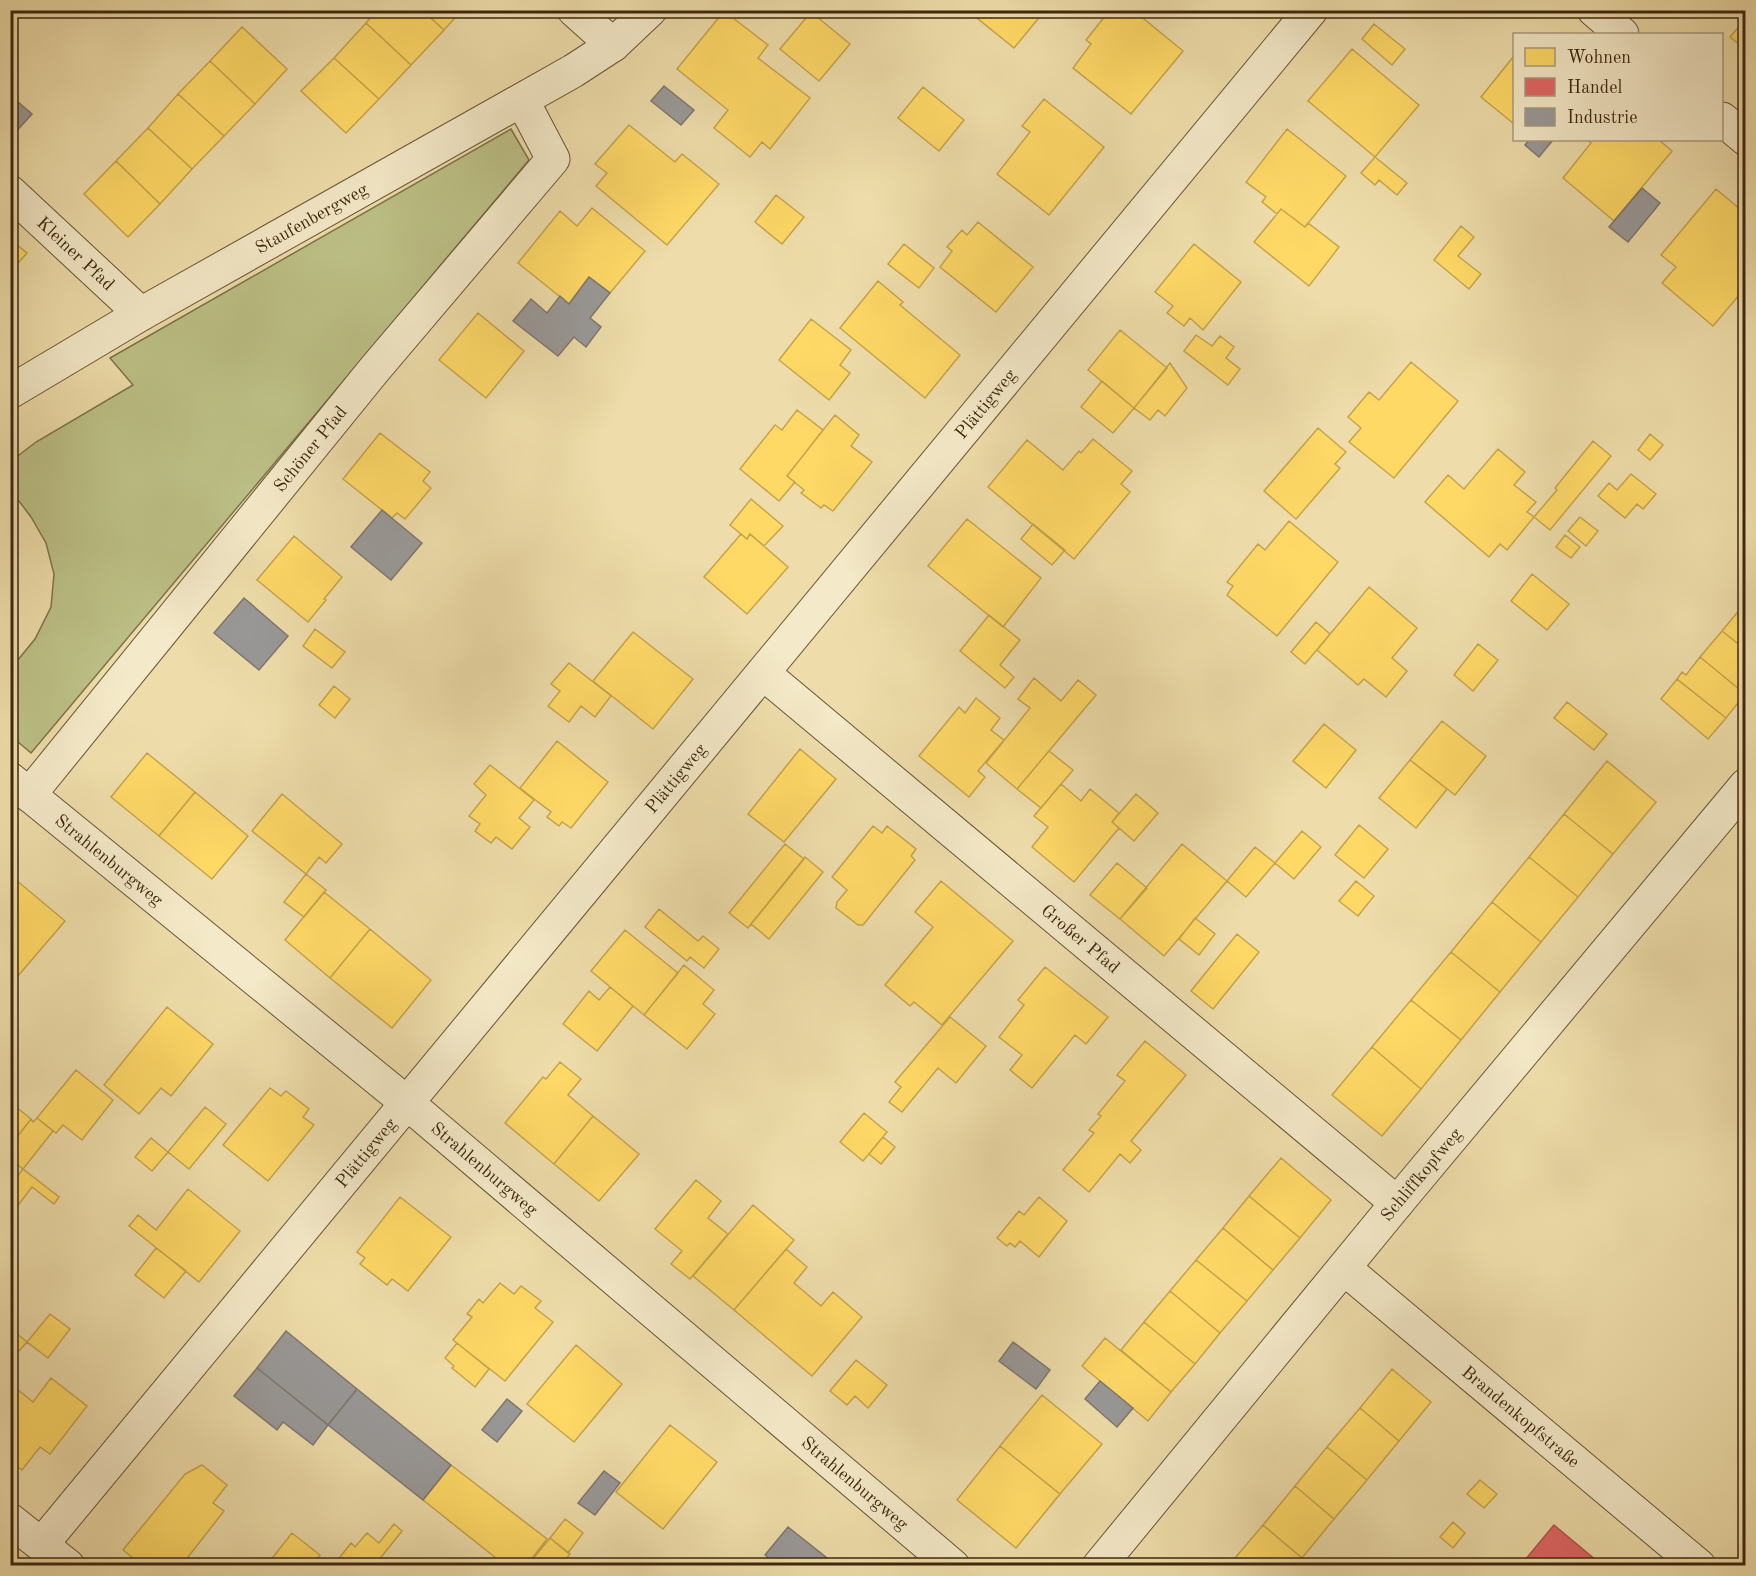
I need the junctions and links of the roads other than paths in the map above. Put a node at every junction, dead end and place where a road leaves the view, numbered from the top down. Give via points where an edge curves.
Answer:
1 (574, 10) edge
2 (650, 10) edge
3 (1311, 10) edge
4 (1594, 10) edge
5 (1622, 33) edge
6 (613, 45) junction
7 (522, 100) junction
8 (1723, 120) edge
9 (1746, 139) edge
10 (10, 192) edge
11 (141, 314) junction
12 (10, 392) edge
13 (763, 673) junction
14 (1746, 785) edge
15 (20, 787) edge
16 (406, 1102) junction
17 (1397, 1203) junction
18 (1344, 1268) junction
19 (10, 1520) edge
20 (42, 1544) junction
21 (68, 1566) edge
22 (953, 1566) edge
23 (1099, 1566) edge
24 (1699, 1566) edge

1 - 6 street
2 - 6 street, Staufenbergweg
3 - 13 street, Plättigweg
4 - 5 street
6 - 7 street, Staufenbergweg
7 - 11 street, Staufenbergweg
7 - 15 street, Schöner Pfad via 553,159
8 - 9 street
10 - 11 street, Kleiner Pfad
11 - 12 street, Staufenbergweg
13 - 16 street, Plättigweg
13 - 17 street, Großer Pfad
14 - 17 street, Schliffkopfweg
15 - 16 street, Strahlenburgweg
16 - 20 street, Plättigweg
16 - 22 street, Strahlenburgweg
17 - 18 street, Schliffkopfweg
18 - 23 street, Schliffkopfweg
18 - 24 street, Brandenkopfstraße
19 - 20 street
20 - 21 street

